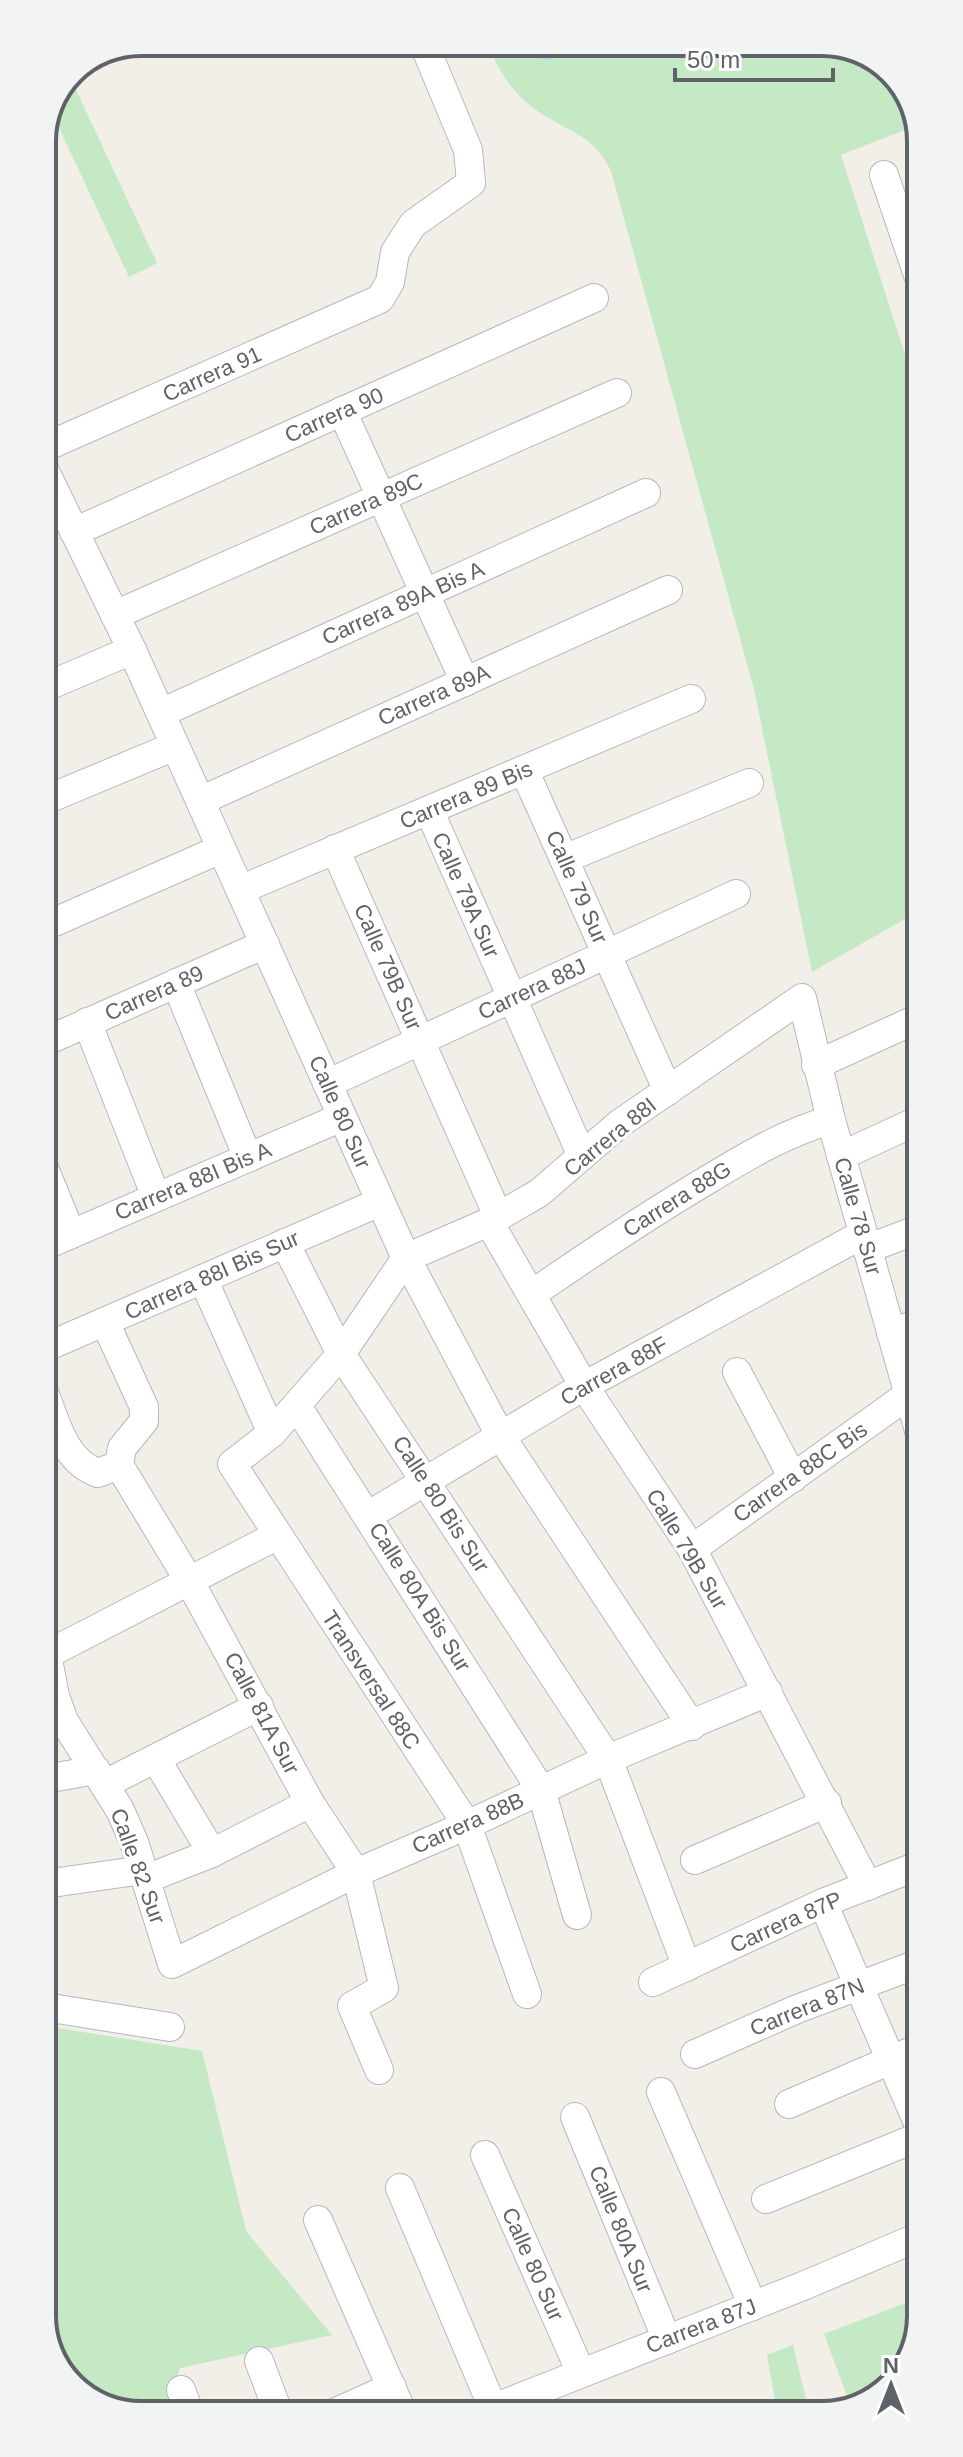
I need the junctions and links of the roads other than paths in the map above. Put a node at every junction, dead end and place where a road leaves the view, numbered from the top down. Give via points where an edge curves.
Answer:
1 (429, 56) edge
2 (884, 175) dead end
3 (907, 243) edge
4 (594, 298) dead end
5 (617, 393) dead end
6 (342, 411) junction
7 (56, 442) edge
8 (646, 493) dead end
9 (56, 494) edge
10 (381, 497) junction
11 (74, 532) junction
12 (668, 590) dead end
13 (425, 593) junction
14 (115, 615) junction
15 (132, 650) junction
16 (56, 682) edge
17 (465, 682) junction
18 (691, 699) dead end
19 (161, 713) junction
20 (175, 746) junction
21 (524, 770) junction
22 (749, 783) dead end
23 (56, 796) edge
24 (200, 801) junction
25 (429, 810) junction
26 (221, 849) junction
27 (335, 849) junction
28 (564, 859) junction
29 (240, 890) junction
30 (736, 894) dead end
31 (56, 921) edge
32 (265, 944) junction
33 (607, 954) junction
34 (176, 983) junction
35 (802, 998) joint
36 (512, 999) junction
37 (87, 1022) junction
38 (907, 1023) edge
39 (56, 1036) edge
40 (420, 1041) junction
41 (816, 1065) junction
42 (327, 1084) junction
43 (668, 1091) junction
44 (342, 1117) junction
45 (831, 1120) junction
46 (907, 1126) edge
47 (582, 1156) junction
48 (841, 1156) junction
49 (248, 1158) junction
50 (56, 1197) edge
51 (156, 1197) junction
52 (380, 1202) junction
53 (493, 1219) junction
54 (907, 1232) edge
55 (71, 1234) junction
56 (56, 1241) edge
57 (865, 1242) junction
58 (285, 1243) junction
59 (406, 1258) junction
60 (203, 1279) junction
61 (532, 1294) junction
62 (105, 1322) junction
63 (907, 1327) edge
64 (891, 1333) junction
65 (56, 1343) edge
66 (341, 1354) junction
67 (737, 1372) dead end
68 (584, 1386) junction
69 (907, 1391) edge
70 (907, 1396) edge
71 (297, 1406) junction
72 (56, 1422) edge
73 (272, 1433) junction
74 (500, 1435) junction
75 (121, 1456) junction
76 (793, 1478) junction
77 (426, 1480) junction
78 (369, 1515) junction
79 (276, 1536) junction
80 (692, 1549) junction
81 (190, 1582) junction
82 (56, 1645) edge
83 (768, 1692) junction
84 (56, 1699) edge
85 (259, 1706) junction
86 (692, 1726) junction
87 (156, 1759) junction
88 (608, 1759) junction
89 (100, 1777) junction
90 (56, 1779) edge
91 (541, 1790) junction
92 (310, 1803) junction
93 (827, 1803) junction
94 (467, 1825) junction
95 (212, 1853) junction
96 (695, 1860) dead end
97 (907, 1870) edge
98 (356, 1873) junction
99 (144, 1875) junction
100 (56, 1883) edge
101 (868, 1886) junction
102 (823, 1903) junction
103 (577, 1915) dead end
104 (172, 1964) joint
105 (687, 1967) junction
106 (907, 1968) edge
107 (653, 1982) dead end
108 (859, 1986) junction
109 (527, 1994) dead end
110 (56, 2009) edge
111 (170, 2027) dead end
112 (907, 2053) edge
113 (695, 2054) dead end
114 (891, 2060) junction
115 (379, 2070) dead end
116 (661, 2092) dead end
117 (907, 2097) edge
118 (789, 2104) dead end
119 (575, 2117) dead end
120 (907, 2142) edge
121 (485, 2155) dead end
122 (400, 2188) dead end
123 (766, 2199) dead end
124 (318, 2220) dead end
125 (907, 2242) edge
126 (753, 2306) junction
127 (667, 2340) junction
128 (259, 2361) dead end
129 (581, 2373) junction
130 (392, 2387) junction
131 (274, 2401) edge
132 (361, 2401) edge
133 (398, 2401) edge
134 (483, 2401) edge
135 (512, 2401) edge

1 - 7 street, Carrera 91 via 468,150 471,183 413,224 395,252 390,282 380,299
2 - 3 street
4 - 6 street, Carrera 90
5 - 10 street, Carrera 89C
6 - 10 street
6 - 11 street, Carrera 90
8 - 13 street, Carrera 89A Bis A
9 - 11 street, Calle 80 Sur
10 - 13 street
10 - 14 street, Carrera 89C
11 - 14 street, Calle 80 Sur
12 - 17 street, Carrera 89A
13 - 17 street
13 - 19 street, Carrera 89A Bis A
14 - 15 street, Calle 80 Sur
15 - 16 street
15 - 19 street, Calle 80 Sur
17 - 24 street, Carrera 89A
18 - 21 street, Carrera 89 Bis
19 - 20 street, Calle 80 Sur
20 - 23 street
20 - 24 street, Calle 80 Sur
21 - 25 street, Carrera 89 Bis
21 - 28 street, Calle 79 Sur
22 - 28 street
24 - 26 street, Calle 80 Sur
25 - 27 street, Carrera 89 Bis
25 - 36 street, Calle 79A Sur
26 - 29 street, Calle 80 Sur
26 - 31 street
27 - 29 street, Carrera 89 Bis
27 - 40 street, Calle 79B Sur
28 - 33 street, Calle 79 Sur
29 - 32 street, Calle 80 Sur
30 - 33 street, Carrera 88J
32 - 34 street, Carrera 89
32 - 42 street, Calle 80 Sur
33 - 36 street, Carrera 88J
33 - 43 street, Calle 79 Sur
34 - 37 street, Carrera 89
34 - 49 street
35 - 41 street, Calle 78 Sur
35 - 43 street, Carrera 88I
36 - 40 street, Carrera 88J
36 - 47 street, Calle 79A Sur
37 - 39 street, Carrera 89
37 - 51 street
38 - 41 street
40 - 42 street, Carrera 88J
40 - 53 street, Calle 79B Sur
41 - 45 street, Calle 78 Sur
42 - 44 street, Calle 80 Sur
43 - 47 street, Carrera 88I
44 - 49 street, Carrera 88I Bis A
44 - 52 street, Calle 80 Sur
45 - 48 street, Calle 78 Sur
45 - 61 street, Carrera 88G via 742,1159
46 - 48 street
47 - 53 street, Carrera 88I via 539,1193
48 - 57 street, Calle 78 Sur
49 - 51 street, Carrera 88I Bis A
50 - 55 street
51 - 55 street, Carrera 88I Bis A
52 - 58 street, Carrera 88I Bis Sur
52 - 59 street, Calle 80 Sur
53 - 59 street, Carrera 88I
53 - 61 street, Calle 79B Sur
54 - 57 street, Carrera 88F
55 - 56 street, Carrera 88I Bis A
57 - 64 street, Calle 78 Sur
57 - 68 street, Carrera 88F
58 - 60 street, Carrera 88I Bis Sur
58 - 66 street, Calle 80 Bis Sur
59 - 66 street
59 - 74 street, Calle 80 Sur
60 - 62 street, Carrera 88I Bis Sur
60 - 73 street
61 - 68 street, Calle 79B Sur
62 - 65 street, Carrera 88I Bis Sur
62 - 75 street via 144,1407 144,1421
63 - 64 street
64 - 69 street, Calle 78 Sur
66 - 71 street
66 - 77 street, Calle 80 Bis Sur
67 - 76 street
68 - 74 street, Carrera 88F
68 - 80 street, Calle 79B Sur
70 - 76 street, Carrera 88C Bis
71 - 73 street
71 - 78 street, Calle 80A Bis Sur
72 - 75 street via 65,1444 89,1470 98,1473
73 - 79 street, Transversal 88C via 232,1464
74 - 77 street, Carrera 88F
74 - 86 street, Calle 80 Sur
75 - 81 street, Calle 81A Sur
76 - 80 street, Carrera 88C Bis
77 - 78 street, Carrera 88F
77 - 88 street, Calle 80 Bis Sur
78 - 91 street, Calle 80A Bis Sur
79 - 81 street
79 - 94 street, Transversal 88C
80 - 83 street, Calle 79B Sur
81 - 82 street
81 - 85 street, Calle 81A Sur
83 - 86 street, Carrera 88B
83 - 93 street, Calle 79B Sur
84 - 89 street, Calle 82 Sur
85 - 87 street
85 - 92 street, Calle 81A Sur
86 - 88 street, Carrera 88B
87 - 89 street
87 - 95 street
88 - 91 street, Carrera 88B
88 - 105 street, Calle 80 Bis Sur
89 - 90 street
89 - 99 street, Calle 82 Sur via 120,1810
91 - 94 street, Carrera 88B
91 - 103 street, Calle 80A Bis Sur
92 - 95 street
92 - 98 street, Calle 81A Sur
93 - 96 street
93 - 101 street, Calle 79B Sur
94 - 98 street, Carrera 88B
94 - 109 street
95 - 99 street
97 - 101 street, Carrera 87P
98 - 104 street, Carrera 88B
98 - 115 street, Calle 81A Sur via 384,1988 352,2006
99 - 100 street
99 - 104 street, Calle 82 Sur
101 - 102 street, Carrera 87P
102 - 105 street, Carrera 87P
102 - 108 street
105 - 107 street, Carrera 87P
106 - 108 street, Carrera 87N
108 - 113 street, Carrera 87N
108 - 114 street
110 - 111 street
112 - 114 street
114 - 117 street
114 - 118 street
116 - 126 street
119 - 127 street, Calle 80A Sur
120 - 123 street
121 - 129 street, Calle 80 Sur
122 - 134 street
124 - 130 street
125 - 126 street, Carrera 87J
126 - 127 street, Carrera 87J
127 - 129 street, Carrera 87J
128 - 131 street
129 - 135 street, Carrera 87J
130 - 132 street
130 - 133 street

